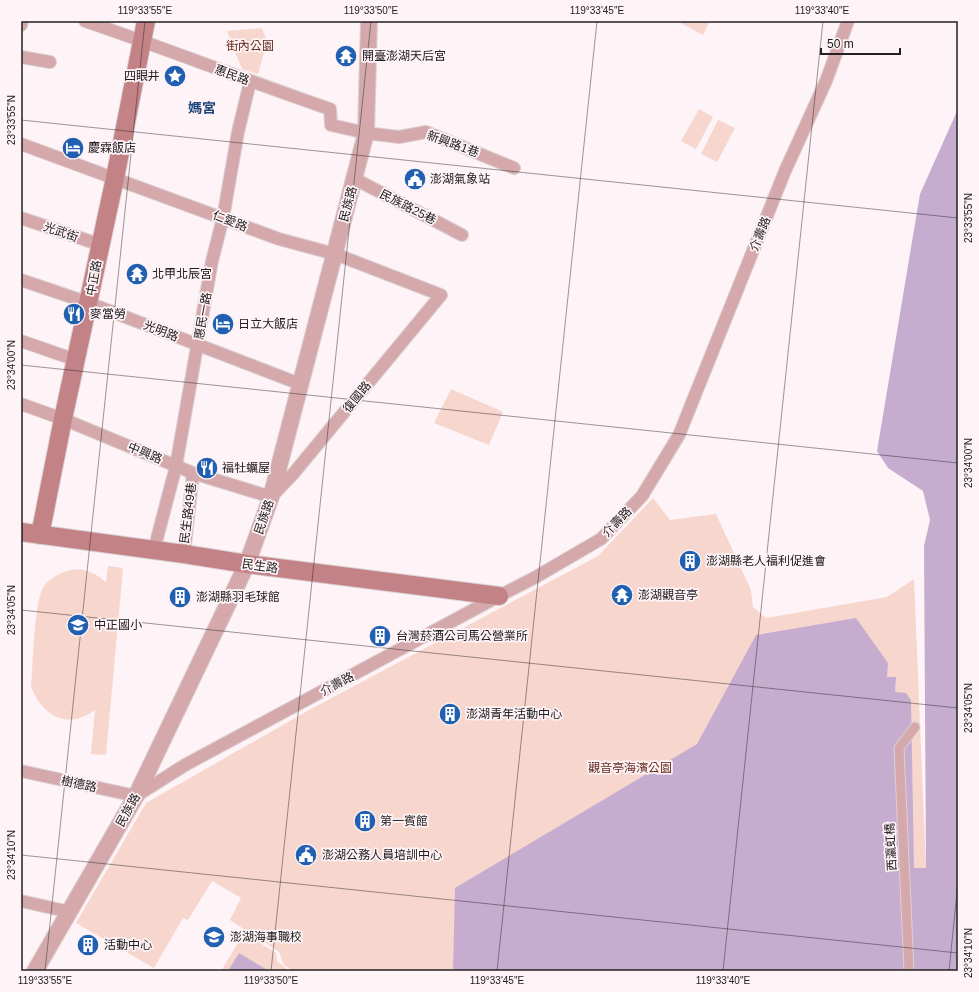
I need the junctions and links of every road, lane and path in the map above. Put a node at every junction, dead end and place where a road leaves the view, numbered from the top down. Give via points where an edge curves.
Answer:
1 (22, 21) edge
2 (86, 21) edge
3 (146, 21) edge
4 (369, 21) edge
5 (848, 21) edge
6 (21, 25) edge
7 (142, 40) junction
8 (21, 57) edge
9 (50, 62) dead end
10 (250, 82) junction
11 (366, 132) junction
12 (21, 144) edge
13 (514, 168) dead end
14 (115, 178) junction
15 (354, 179) junction
16 (21, 218) edge
17 (223, 218) junction
18 (462, 235) dead end
19 (101, 245) junction
20 (335, 254) junction
21 (21, 280) edge
22 (441, 295) joint
23 (89, 303) junction
24 (21, 341) edge
25 (198, 346) junction
26 (76, 360) junction
27 (300, 384) junction
28 (21, 404) edge
29 (63, 419) junction
30 (176, 466) junction
31 (193, 473) junction
32 (271, 497) junction
33 (21, 532) edge
34 (40, 535) junction
35 (154, 550) junction
36 (184, 554) junction
37 (247, 564) junction
38 (499, 596) junction
39 (915, 727) dead end
40 (21, 771) edge
41 (136, 796) junction
42 (21, 901) edge
43 (70, 912) junction
44 (35, 971) edge
45 (909, 971) edge

1 - 6 street
2 - 7 street, 惠民路
3 - 7 main road, 中正路
4 - 11 street, 民族路
5 - 38 street, 介壽路 via 826,81 785,171 679,435 642,496 601,539
7 - 10 street, 惠民路
7 - 14 main road, 中正路
8 - 9 street
10 - 11 street, 惠民路 via 330,109 331,125
10 - 17 street, 惠民一路 via 238,132
11 - 13 street, 新興路1巷 via 399,137 426,132
11 - 15 street, 民族路
12 - 14 street, 仁愛路
14 - 17 street, 仁愛路
14 - 19 main road, 中正路
15 - 18 street, 民族路25巷
15 - 20 street, 民族路
16 - 19 street, 光武街
17 - 20 street, 仁愛路 via 279,239
17 - 25 street, 惠民一路 via 212,261
19 - 23 main road, 中正路
20 - 22 street, 仁愛路
20 - 27 street, 民族路
21 - 23 street, 光明路
22 - 32 street, 復國路 via 293,474
23 - 25 street, 光明路
23 - 26 main road, 中正路
24 - 26 street
25 - 27 street, 光明路
25 - 30 street, 惠民一路
26 - 29 main road, 中正路
27 - 32 street, 民族路
28 - 29 street, 中興路
29 - 30 street, 中興路
29 - 34 main road, 中正路
30 - 31 street, 中興路
30 - 35 street, 惠民一路
31 - 32 street, 中興路
31 - 36 street, 民生路49巷
32 - 37 street, 民族路
33 - 34 main road, 民生路
34 - 35 main road, 民生路
35 - 36 main road, 民生路
36 - 37 main road, 民生路
37 - 38 main road, 民生路
37 - 41 street, 民族路
38 - 41 street, 介壽路 via 185,765
39 - 45 street, 西瀛虹橋 via 899,748
40 - 41 street, 樹德路
41 - 43 street, 民族路
42 - 43 street
43 - 44 street, 民族路

